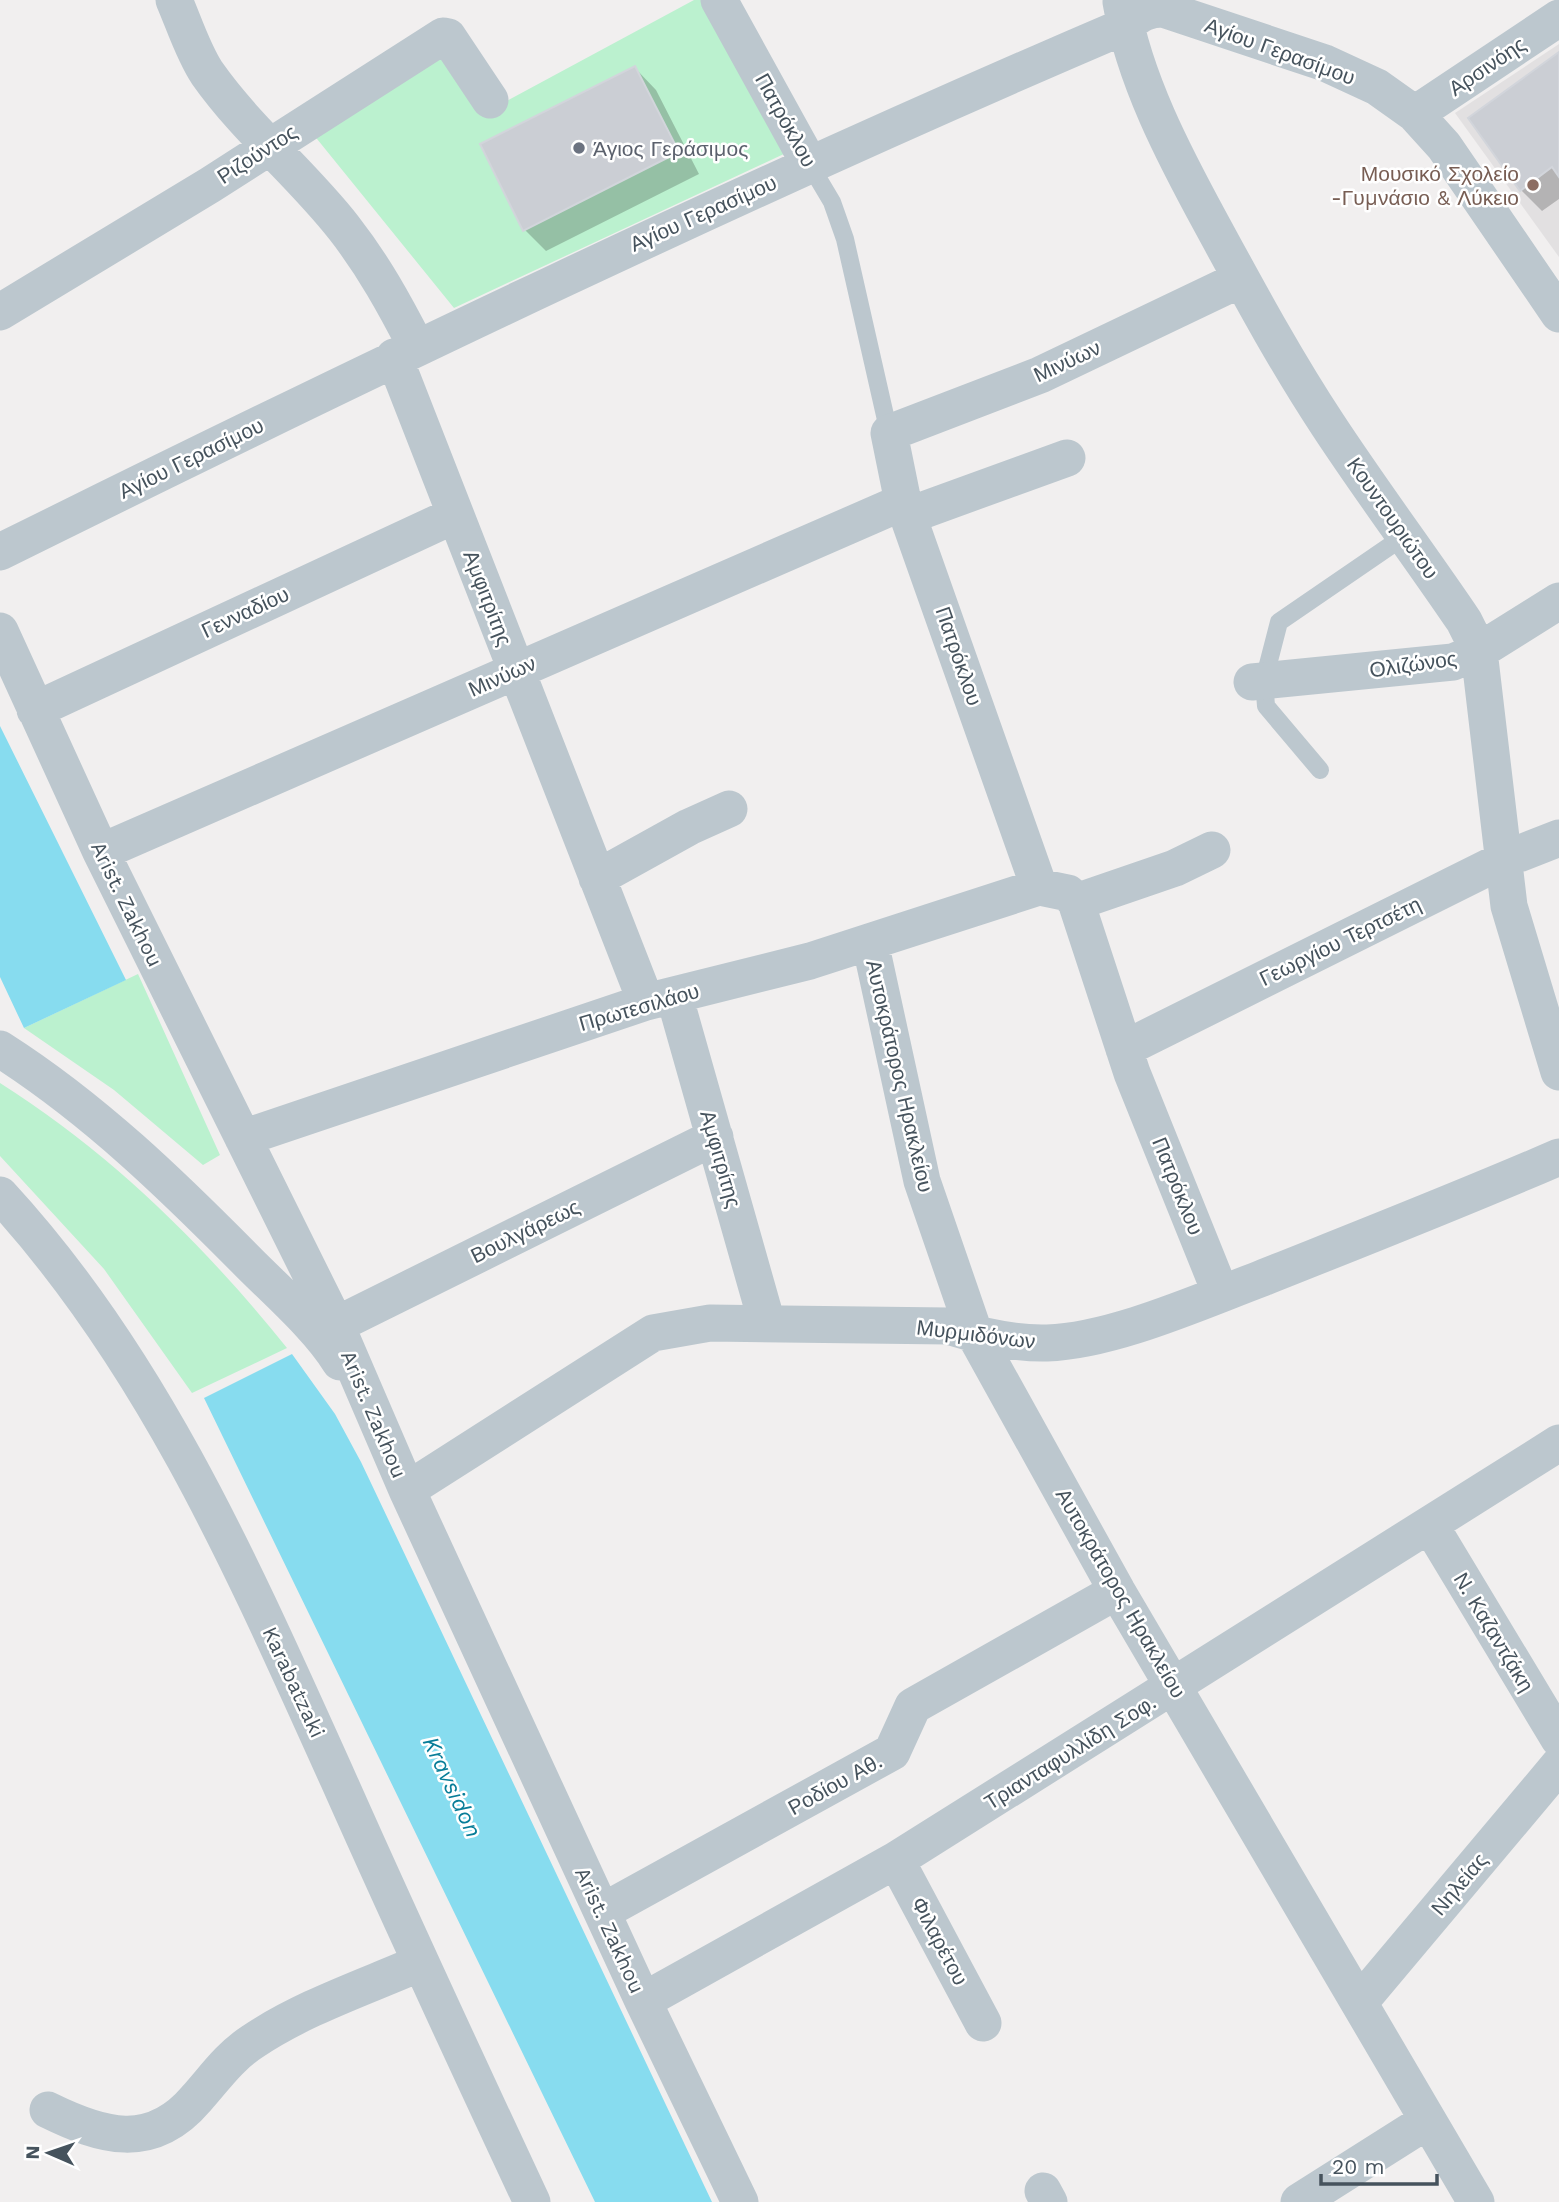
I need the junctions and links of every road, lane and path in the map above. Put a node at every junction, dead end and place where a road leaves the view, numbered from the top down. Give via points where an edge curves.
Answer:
1 (180, 2) edge
2 (729, 3) edge
3 (1122, 13) edge
4 (1559, 19) edge
5 (490, 100) dead end
6 (1415, 114) junction
7 (267, 146) junction
8 (810, 165) junction
9 (1241, 279) junction
10 (0, 312) edge
11 (1559, 314) edge
12 (405, 352) junction
13 (889, 433) junction
14 (1067, 458) dead end
15 (906, 508) junction
16 (455, 515) junction
17 (1406, 536) junction
18 (0, 552) edge
19 (1559, 601) edge
20 (0, 631) edge
21 (1479, 651) junction
22 (516, 670) junction
23 (1258, 681) junction
24 (35, 710) junction
25 (1320, 771) dead end
26 (729, 809) dead end
27 (1559, 838) edge
28 (1212, 850) dead end
29 (101, 852) junction
30 (1503, 860) junction
31 (597, 878) junction
32 (1039, 887) junction
33 (1076, 902) junction
34 (870, 942) junction
35 (660, 999) junction
36 (0, 1049) edge
37 (1124, 1049) junction
38 (1559, 1072) edge
39 (715, 1137) junction
40 (243, 1138) junction
41 (1559, 1157) edge
42 (0, 1195) edge
43 (1221, 1294) junction
44 (767, 1323) junction
45 (336, 1325) junction
46 (975, 1335) junction
47 (374, 1417) junction
48 (1559, 1443) edge
49 (407, 1490) junction
50 (1430, 1525) junction
51 (1117, 1591) junction
52 (1174, 1686) junction
53 (1559, 1739) edge
54 (1559, 1765) edge
55 (896, 1860) junction
56 (602, 1912) junction
57 (420, 1963) junction
58 (643, 2001) junction
59 (1359, 2003) junction
60 (983, 2023) dead end
61 (48, 2110) dead end
62 (1427, 2121) junction
63 (532, 2202) edge
64 (740, 2202) edge
65 (1299, 2202) edge
66 (1476, 2202) edge

1 - 7 street, Αμφιτρίτης via 206,71
2 - 8 street, Πατρόκλου
3 - 6 street, Αγίου Γερασίμου via 1163,9 1325,63 1377,87
3 - 8 street, Αγίου Γερασίμου
3 - 9 street, Κουντουριώτου via 1187,178
4 - 6 street, Αρσινόης
5 - 7 street, Ριζούντος via 443,36
6 - 11 street, Αγίου Γερασίμου via 1444,146
7 - 10 street, Ριζούντος
7 - 12 street, Αμφιτρίτης via 344,229 377,275
8 - 12 street, Αγίου Γερασίμου
8 - 13 lane, Πατρόκλου via 832,202 845,239
9 - 13 street, Μινύων via 1040,375
9 - 17 street, Κουντουριώτου via 1328,425
12 - 16 street, Αμφιτρίτης
12 - 18 street, Αγίου Γερασίμου
13 - 15 street, Πατρόκλου
14 - 15 street, Μινύων
15 - 22 street, Μινύων
15 - 32 street, Πατρόκλου
16 - 22 street, Αμφιτρίτης
16 - 24 street, Γενναδίου
17 - 21 street, Κουντουριώτου
17 - 23 lane via 1279,622
19 - 21 street, Ολιζώνος
20 - 24 street, Arist. Zakhou
21 - 23 street, Ολιζώνος via 1453,662
21 - 30 street, Κουντουριώτου
22 - 29 street, Μινύων
22 - 31 street, Αμφιτρίτης
23 - 25 lane via 1266,706
24 - 29 street, Arist. Zakhou
26 - 31 street
27 - 30 street, Γεωργίου Τερτσέτη
28 - 33 street via 1175,868
29 - 40 street, Arist. Zakhou
30 - 37 street, Γεωργίου Τερτσέτη
30 - 38 street, Κουντουριώτου via 1514,928
31 - 35 street, Αμφιτρίτης
32 - 33 street via 1068,893
32 - 34 street, Πρωτεσιλάου
33 - 37 street, Πατρόκλου
34 - 35 street, Πρωτεσιλάου
34 - 46 street, Αυτοκράτορος Ηρακλείου via 922,1181
35 - 39 street, Αμφιτρίτης
35 - 40 street, Πρωτεσιλάου
36 - 47 street via 107,1126 216,1230 338,1358
37 - 43 street, Πατρόκλου
39 - 44 street, Αμφιτρίτης
39 - 45 street, Βουλγάρεως
40 - 45 street, Arist. Zakhou
41 - 43 street, Μυρμιδόνων
42 - 57 street, Karabatzaki via 51,1254 114,1340 197,1483 272,1635
43 - 46 street, Μυρμιδόνων via 1073,1340 1023,1342
44 - 46 street, Μυρμιδόνων via 948,1326
44 - 49 street, Μυρμιδόνων via 689,1325 653,1333
45 - 47 street, Arist. Zakhou
46 - 51 street, Αυτοκράτορος Ηρακλείου
47 - 49 street, Arist. Zakhou
48 - 50 street, Τριανταφυλλίδη Σοφ.
49 - 56 street, Arist. Zakhou
50 - 52 street, Τριανταφυλλίδη Σοφ.
50 - 53 street, Ν. Καζαντζάκη
51 - 52 street, Αυτοκράτορος Ηρακλείου
51 - 56 street, Ροδίου Αθ. via 913,1706 892,1752
52 - 55 street, Τριανταφυλλίδη Σοφ.
52 - 59 street, Αυτοκράτορος Ηρακλείου
54 - 59 street, Νηλείας
55 - 58 street, Τριανταφυλλίδη Σοφ.
55 - 60 street, Φιλαρέτου
56 - 58 street, Arist. Zakhou
57 - 61 street via 252,2042 230,2059 194,2102 154,2129 104,2134
57 - 63 street, Karabatzaki
58 - 64 street, Arist. Zakhou
59 - 62 street, Αυτοκράτορος Ηρακλείου
62 - 65 street
62 - 66 street, Αυτοκράτορος Ηρακλείου

